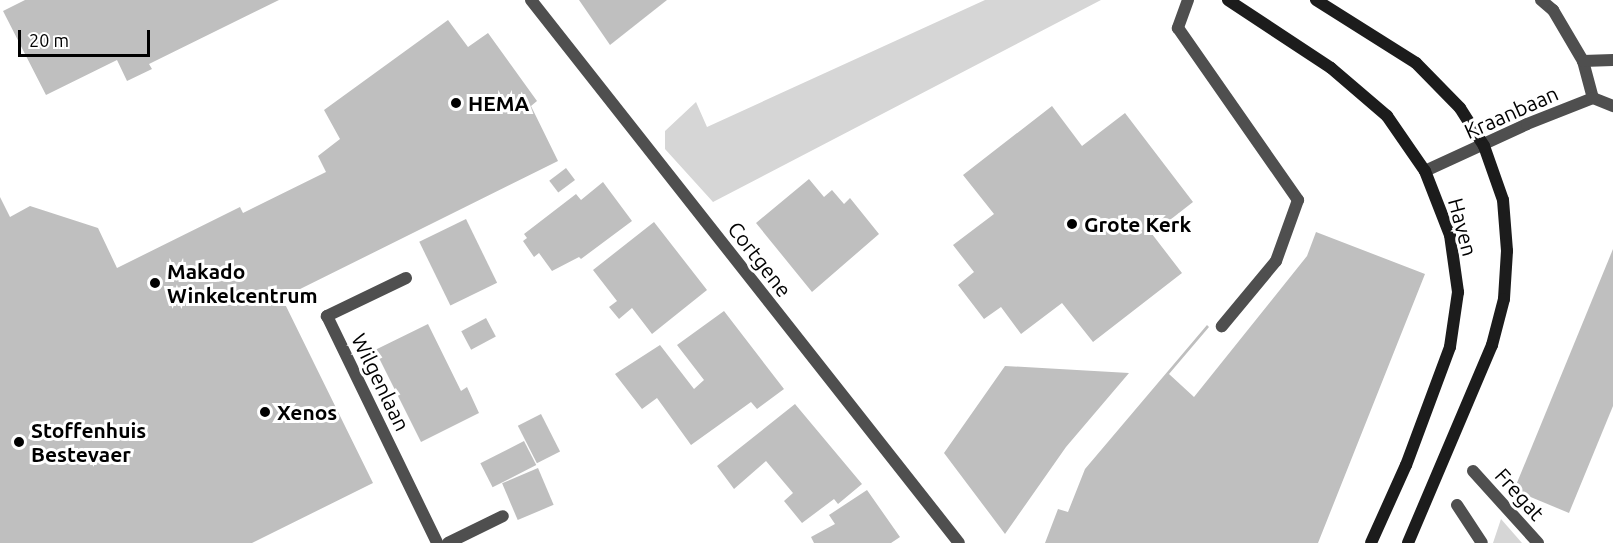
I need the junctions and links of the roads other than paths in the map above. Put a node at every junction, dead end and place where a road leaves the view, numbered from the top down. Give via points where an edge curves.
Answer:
1 (531, 0) edge
2 (1188, 0) edge
3 (1228, 0) edge
4 (1316, 0) edge
5 (1541, 0) edge
6 (1613, 60) edge
7 (1583, 62) junction
8 (1593, 98) junction
9 (1613, 106) edge
10 (1484, 146) junction
11 (1425, 171) junction
12 (406, 278) dead end
13 (1222, 326) dead end
14 (1473, 471) dead end
15 (1457, 505) dead end
16 (503, 516) dead end
17 (437, 543) edge
18 (448, 543) edge
19 (959, 543) edge
20 (1371, 543) edge
21 (1408, 543) edge
22 (1482, 543) edge
23 (1538, 543) edge

1 - 19 street, Cortgene
2 - 13 street via 1178,28 1298,200 1276,261
3 - 11 street, Haven via 1331,68 1387,117
4 - 10 street, Haven via 1416,63 1460,108
5 - 7 street via 1553,10
6 - 7 street
7 - 8 street
8 - 9 street, Kraanbaan
8 - 10 street, Kraanbaan
10 - 11 street, Kraanbaan
10 - 21 street, Haven via 1503,200 1507,251 1504,299 1480,379
11 - 20 street, Haven via 1450,235 1458,292 1450,347 1406,465
12 - 17 street, Wilgenlaan via 327,316
14 - 23 street, Fregat
15 - 22 street
16 - 18 street

